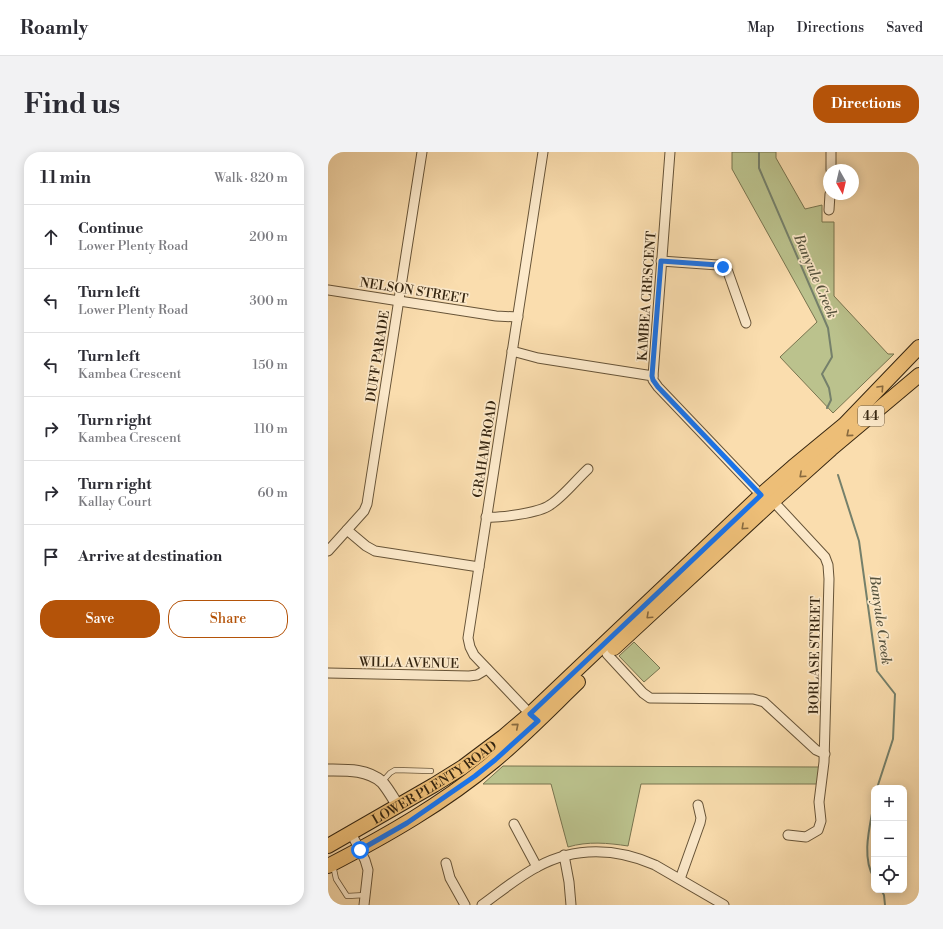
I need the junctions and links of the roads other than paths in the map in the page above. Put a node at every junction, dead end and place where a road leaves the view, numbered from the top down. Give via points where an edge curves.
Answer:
1 (422, 152) edge
2 (670, 152) edge
3 (831, 152) edge
4 (543, 153) edge
5 (831, 164) edge
6 (830, 200) edge
7 (829, 210) dead end
8 (661, 261) junction
9 (328, 290) edge
10 (399, 301) junction
11 (517, 319) junction
12 (746, 323) dead end
13 (919, 347) edge
14 (512, 354) junction
15 (652, 376) junction
16 (916, 380) edge
17 (588, 469) dead end
18 (767, 498) junction
19 (486, 517) junction
20 (347, 530) junction
21 (329, 549) edge
22 (479, 567) junction
23 (607, 654) junction
24 (487, 669) junction
25 (328, 674) edge
26 (534, 718) junction
27 (825, 754) junction
28 (328, 770) edge
29 (431, 771) dead end
30 (382, 782) junction
31 (698, 805) dead end
32 (398, 806) junction
33 (407, 823) junction
34 (514, 824) dead end
35 (351, 833) junction
36 (788, 836) dead end
37 (328, 846) edge
38 (360, 850) junction
39 (564, 856) junction
40 (446, 863) dead end
41 (330, 865) edge
42 (537, 867) junction
43 (680, 879) junction
44 (366, 895) junction
45 (364, 905) edge
46 (465, 905) edge
47 (482, 905) edge
48 (571, 905) edge
49 (724, 905) edge

1 - 10 street, DUFF PARADE
2 - 8 street, KAMBEA CRESCENT
3 - 5 street
4 - 11 street, GRAHAM ROAD
6 - 7 street
8 - 12 street via 723,267 730,277
8 - 15 street, KAMBEA CRESCENT
9 - 10 street, NELSON STREET
10 - 11 street, NELSON STREET
10 - 20 street, DUFF PARADE via 367,504
11 - 14 street, GRAHAM ROAD
18 -> 13 main road, LOWER PLENTY ROAD / 44 via 793,467 844,425
14 - 15 street
14 - 19 street, GRAHAM ROAD
15 - 18 street, KAMBEA CRESCENT via 658,387
16 -> 18 main road, LOWER PLENTY ROAD / 44
17 - 19 street via 549,506 498,517
18 -> 23 main road, LOWER PLENTY ROAD / 44
18 - 26 main road, LOWER PLENTY ROAD / 44
18 - 27 street, BORLASE STREET via 825,558 828,565
19 - 22 street, GRAHAM ROAD
20 - 21 street, DUFF PARADE
20 - 22 street via 375,551
22 - 24 street, GRAHAM ROAD via 468,638 472,651
23 - 26 main road, LOWER PLENTY ROAD / 44
23 - 27 street via 642,693 650,698 754,698 764,702 816,750
24 - 25 street, WILLA AVENUE via 469,676
24 - 26 street, GRAHAM ROAD
32 -> 26 main road, LOWER PLENTY ROAD / 44 via 463,767
26 - 33 main road, LOWER PLENTY ROAD / 44 via 495,760
27 - 36 street, BORLASE STREET via 819,802 821,822 818,830 806,837
28 - 30 street via 361,772
29 - 30 lane via 395,770
30 - 32 street
31 - 43 street via 700,824
32 - 33 main road
32 - 35 main road, LOWER PLENTY ROAD / 44
33 - 38 main road, LOWER PLENTY ROAD / 44
34 - 42 street
35 - 37 main road, LOWER PLENTY ROAD / 44
35 - 38 street
38 - 41 main road, LOWER PLENTY ROAD / 44
38 - 44 street via 368,870
39 - 42 street
39 - 43 street via 598,851 623,854 645,860
39 - 48 street
40 - 46 street via 450,878
41 - 44 lane via 347,896
42 - 47 street
43 - 49 street
44 - 45 street

